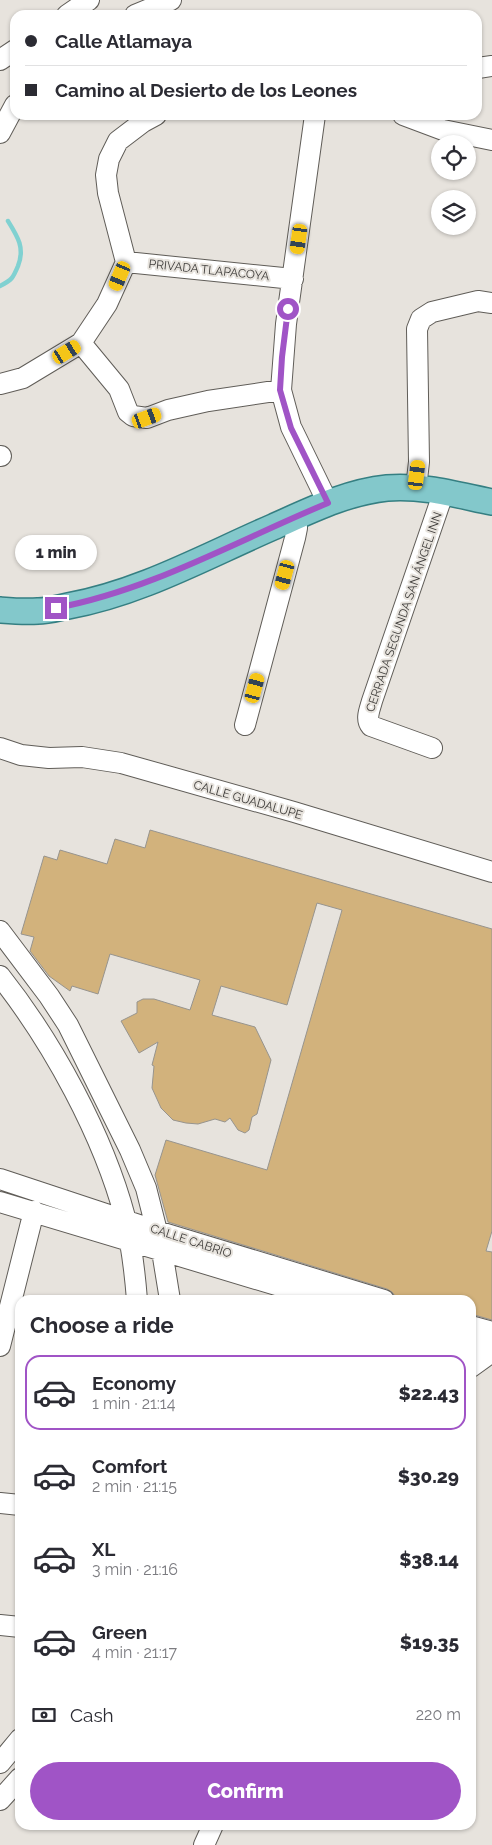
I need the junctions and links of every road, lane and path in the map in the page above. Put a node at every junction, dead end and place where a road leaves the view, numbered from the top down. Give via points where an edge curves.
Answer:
1 (90, 0) edge
2 (171, 0) edge
3 (75, 10) edge
4 (147, 10) edge
5 (10, 115) edge
6 (147, 120) edge
7 (314, 120) edge
8 (416, 120) edge
9 (0, 134) edge
10 (492, 140) edge
11 (126, 262) junction
12 (293, 278) junction
13 (492, 303) edge
14 (81, 343) junction
15 (0, 384) edge
16 (280, 390) junction
17 (416, 488) junction
18 (444, 492) junction
19 (492, 502) edge
20 (328, 503) junction
21 (296, 516) junction
22 (0, 610) edge
23 (245, 725) dead end
24 (0, 748) edge
25 (432, 748) dead end
26 (492, 872) edge
27 (0, 931) edge
28 (0, 976) edge
29 (0, 1179) edge
30 (0, 1202) edge
31 (34, 1211) junction
32 (125, 1219) junction
33 (157, 1231) junction
34 (129, 1241) junction
35 (162, 1251) junction
36 (136, 1295) edge
37 (169, 1295) edge
38 (322, 1295) edge
39 (323, 1295) edge
40 (476, 1327) edge
41 (492, 1332) edge
42 (0, 1346) edge
43 (476, 1346) edge
44 (492, 1351) edge
45 (476, 1363) edge
46 (0, 1503) edge
47 (15, 1504) edge
48 (0, 1625) edge
49 (15, 1626) edge
50 (15, 1784) edge
51 (0, 1800) edge
52 (211, 1830) edge
53 (204, 1845) edge

1 - 3 street
2 - 4 street
5 - 9 street
6 - 11 street via 118,141 106,176
7 - 12 street
8 - 10 street via 443,130
11 - 12 street, PRIVADA TLAPACOYA
11 - 14 street via 107,304
12 - 16 street
13 - 17 street via 478,301 432,312 421,318 417,329 419,462
14 - 15 street via 23,378
14 - 16 street via 119,389 128,412 133,416 147,418 208,401
16 - 20 street via 291,428
17 - 18 main road
17 - 20 main road via 386,488
18 - 19 main road
18 - 25 street, CERRADA SEGUNDA SAN ÁNGEL INN via 368,718 371,726
20 - 21 main road
21 - 22 main road via 139,586 90,602 40,612
21 - 23 street via 295,538
24 - 26 street, CALLE GUADALUPE via 21,755 82,757 121,763
27 - 33 street via 68,1025 130,1150 146,1188
28 - 32 street via 19,1000 78,1097 114,1180
29 - 32 street, CALLE CABRÍO
30 - 31 street, CALLE CABRÍO
31 - 34 street, CALLE CABRÍO
31 - 42 street
32 - 33 street, CALLE CABRÍO
32 - 34 street
33 - 35 street
33 - 39 street, CALLE CABRÍO
34 - 35 street, CALLE CABRÍO
34 - 36 street
35 - 37 street
35 - 38 street, CALLE CABRÍO
40 - 41 street
43 - 44 street
44 - 45 street
46 - 47 street
48 - 49 street
50 - 51 street
52 - 53 street

